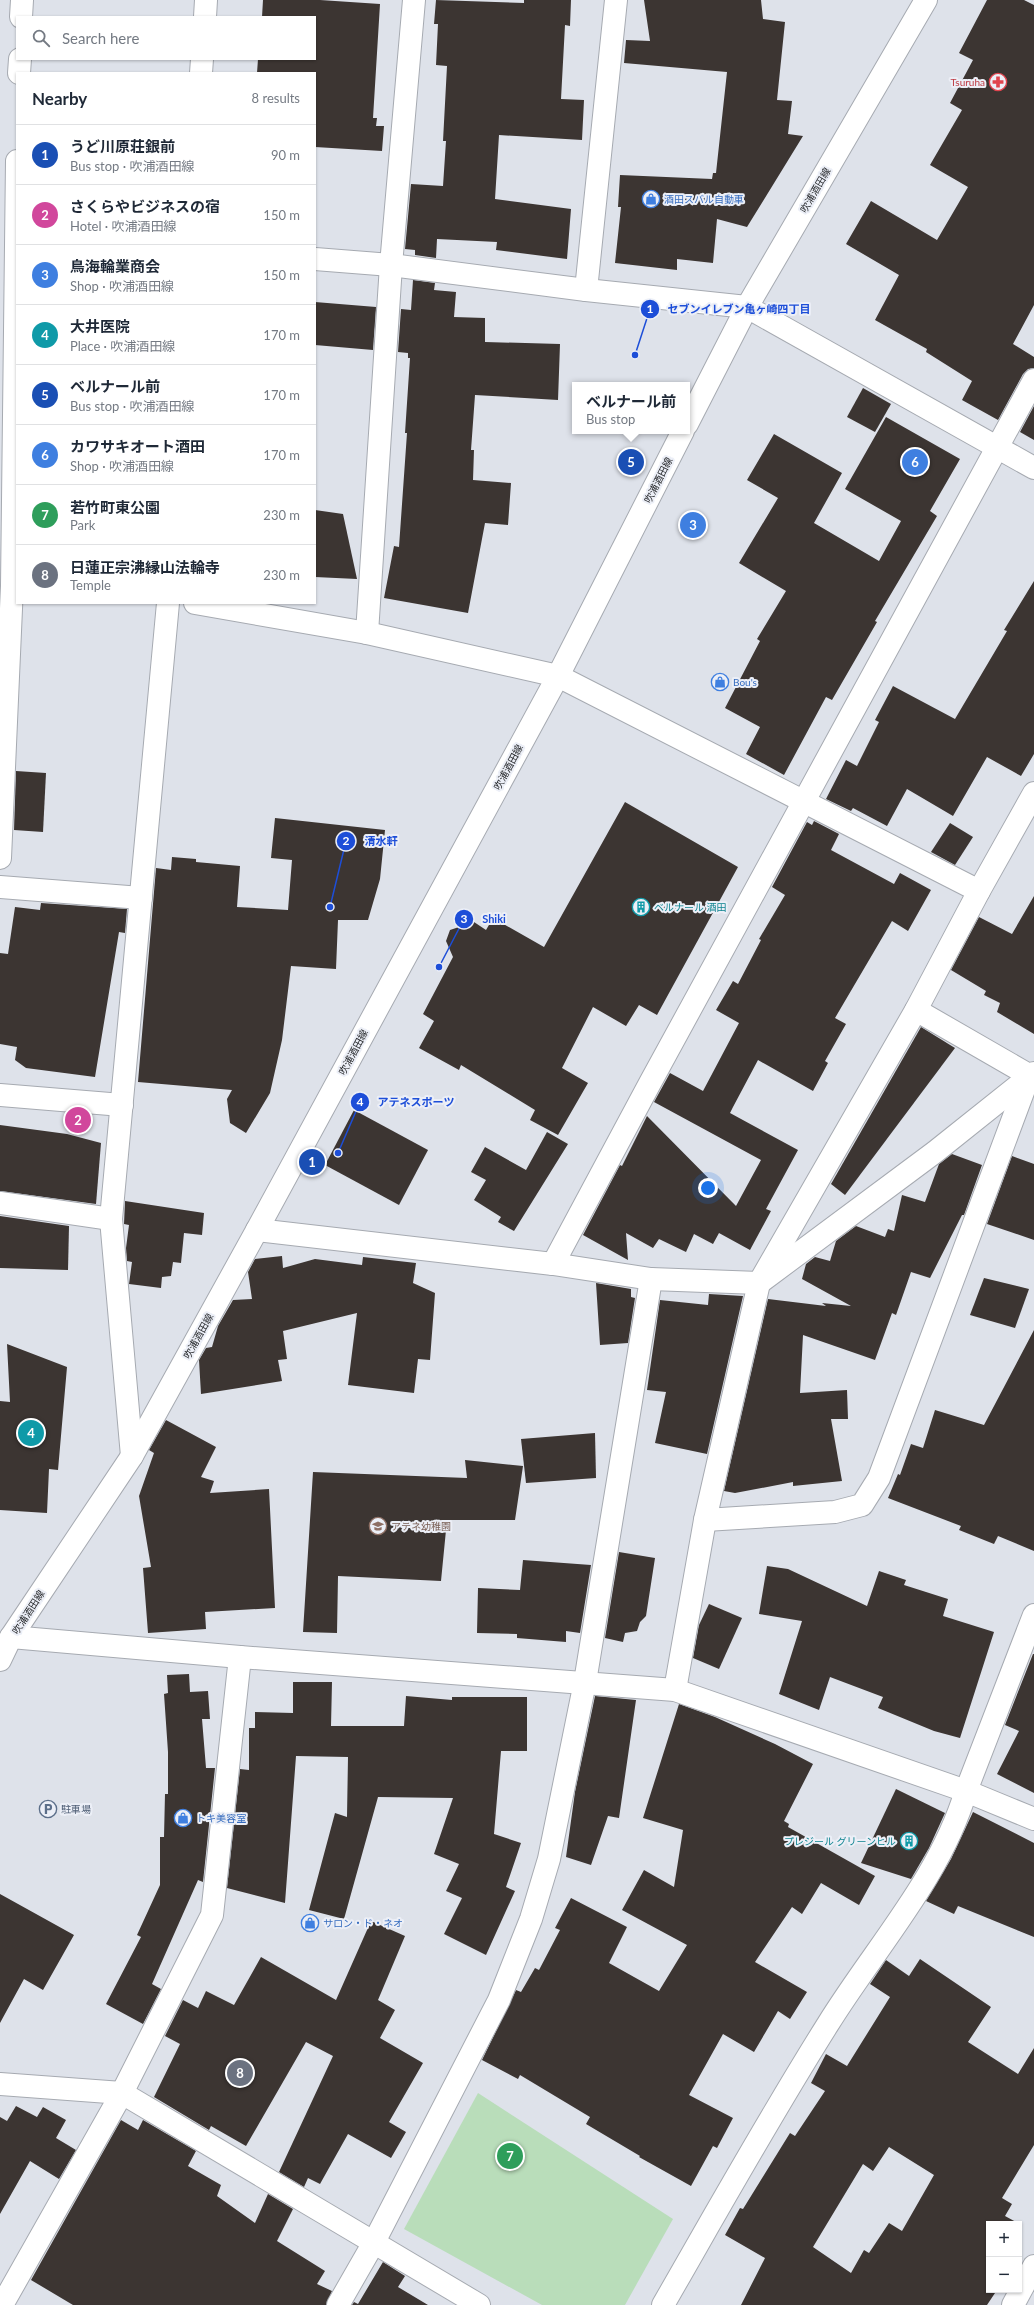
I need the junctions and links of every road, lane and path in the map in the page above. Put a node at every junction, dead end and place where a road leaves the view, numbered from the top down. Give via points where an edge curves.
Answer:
1 (22, 0) edge
2 (206, 0) edge
3 (414, 0) edge
4 (616, 0) edge
5 (926, 0) edge
6 (21, 16) edge
7 (205, 16) edge
8 (20, 60) edge
9 (202, 60) edge
10 (20, 72) edge
11 (201, 72) edge
12 (16, 237) edge
13 (316, 259) edge
14 (391, 265) junction
15 (586, 290) junction
16 (747, 307) junction
17 (1034, 380) edge
18 (690, 418) edge
19 (682, 434) edge
20 (998, 448) junction
21 (1034, 468) edge
22 (14, 586) edge
23 (168, 604) edge
24 (201, 604) edge
25 (367, 633) junction
26 (558, 676) junction
27 (1034, 793) edge
28 (804, 802) junction
29 (0, 858) edge
30 (0, 887) edge
31 (979, 891) junction
32 (141, 898) junction
33 (916, 1010) junction
34 (1032, 1076) edge
35 (0, 1095) edge
36 (122, 1105) junction
37 (0, 1203) edge
38 (111, 1219) junction
39 (257, 1230) junction
40 (553, 1264) junction
41 (651, 1278) junction
42 (759, 1283) junction
43 (132, 1456) junction
44 (705, 1520) junction
45 (1034, 1615) edge
46 (6, 1637) edge
47 (240, 1657) junction
48 (0, 1660) edge
49 (585, 1682) junction
50 (675, 1690) junction
51 (966, 1791) junction
52 (1034, 1819) edge
53 (0, 2084) edge
54 (122, 2093) junction
55 (374, 2244) junction
56 (1034, 2266) edge
57 (2, 2305) edge
58 (338, 2305) edge
59 (479, 2305) edge
60 (663, 2305) edge
61 (1013, 2305) edge

1 - 6 street
2 - 7 street
3 - 14 street
4 - 15 street
5 - 16 street, 吹浦酒田線
8 - 10 street
9 - 11 street
12 - 22 street
13 - 14 street
14 - 15 street
14 - 25 street
15 - 16 street
16 - 18 street, 吹浦酒田線
16 - 20 street
17 - 20 street
19 - 26 street, 吹浦酒田線
20 - 21 street
20 - 28 street
22 - 29 street
23 - 32 street
24 - 25 street
25 - 26 street
26 - 28 street
26 - 39 street, 吹浦酒田線
27 - 31 street
28 - 31 street
28 - 40 street
30 - 32 street
31 - 33 street
32 - 36 street
33 - 34 street
33 - 42 street
34 - 42 street
34 - 44 street via 879,1478 862,1505 835,1512
35 - 36 street
36 - 38 street
37 - 38 street
38 - 43 street
39 - 40 street
39 - 43 street, 吹浦酒田線
40 - 41 street
41 - 42 street
41 - 49 street
42 - 44 street
43 - 46 street, 吹浦酒田線
44 - 50 street
45 - 51 street
46 - 47 street
46 - 48 street, 吹浦酒田線
47 - 49 street
47 - 54 street via 212,1915
49 - 50 street
49 - 55 street via 549,1859 531,1919 499,2000
50 - 51 street
51 - 52 street
51 - 60 street via 958,1819 922,1883 828,2023
53 - 54 street
54 - 55 street
54 - 57 street
55 - 58 street
55 - 59 street
56 - 61 street

